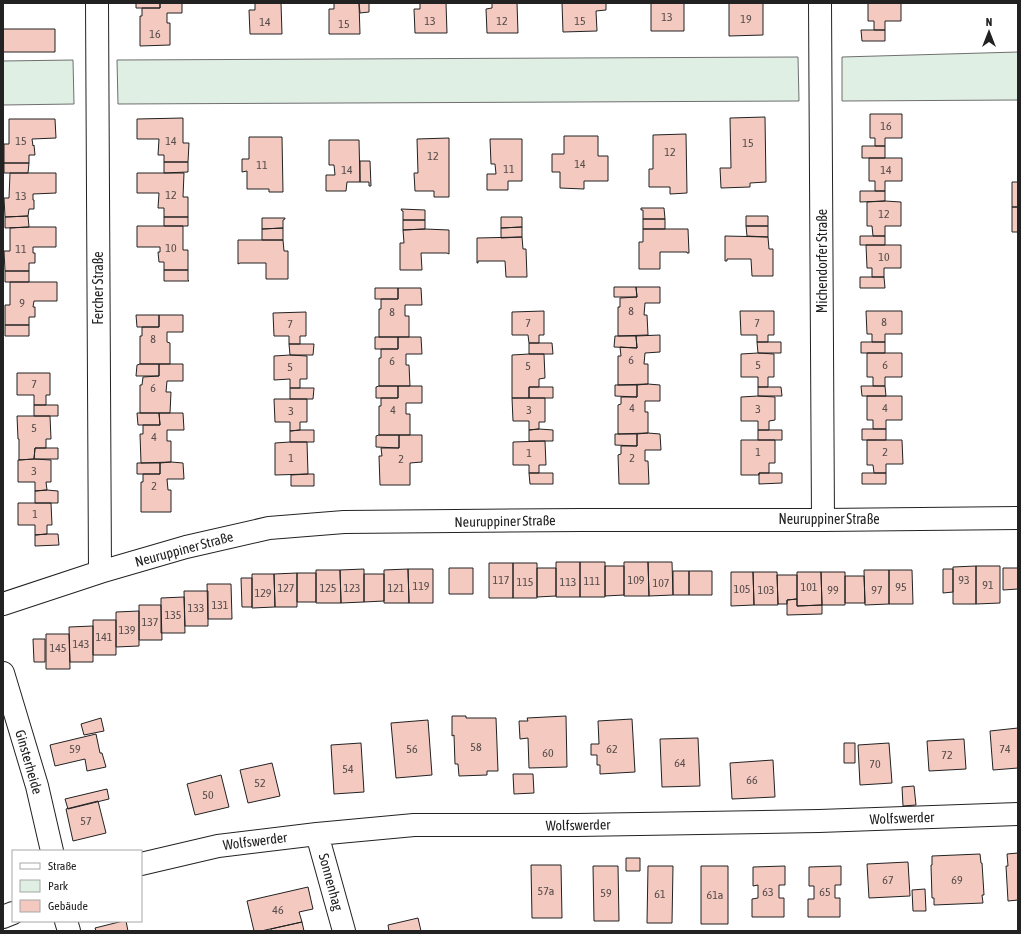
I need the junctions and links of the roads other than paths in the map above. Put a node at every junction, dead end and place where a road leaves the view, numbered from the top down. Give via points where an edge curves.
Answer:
1 (96, 3) edge
2 (820, 3) edge
3 (1018, 518) edge
4 (823, 520) junction
5 (100, 572) junction
6 (3, 604) edge
7 (3, 673) edge
8 (1018, 814) edge
9 (317, 834) junction
10 (52, 850) edge
11 (142, 864) edge
12 (344, 931) edge

1 - 5 street, Fercher Straße
2 - 4 street, Michendorfer Straße
3 - 4 street, Neuruppiner Straße
4 - 5 street, Neuruppiner Straße via 337,523 269,528 186,547
5 - 6 street, Neuruppiner Straße
7 - 10 street, Ginsterheide via 37,786
8 - 9 street, Wolfswerder via 811,822 414,826
9 - 11 street, Wolfswerder via 218,846
9 - 12 street, Sonnenhag

